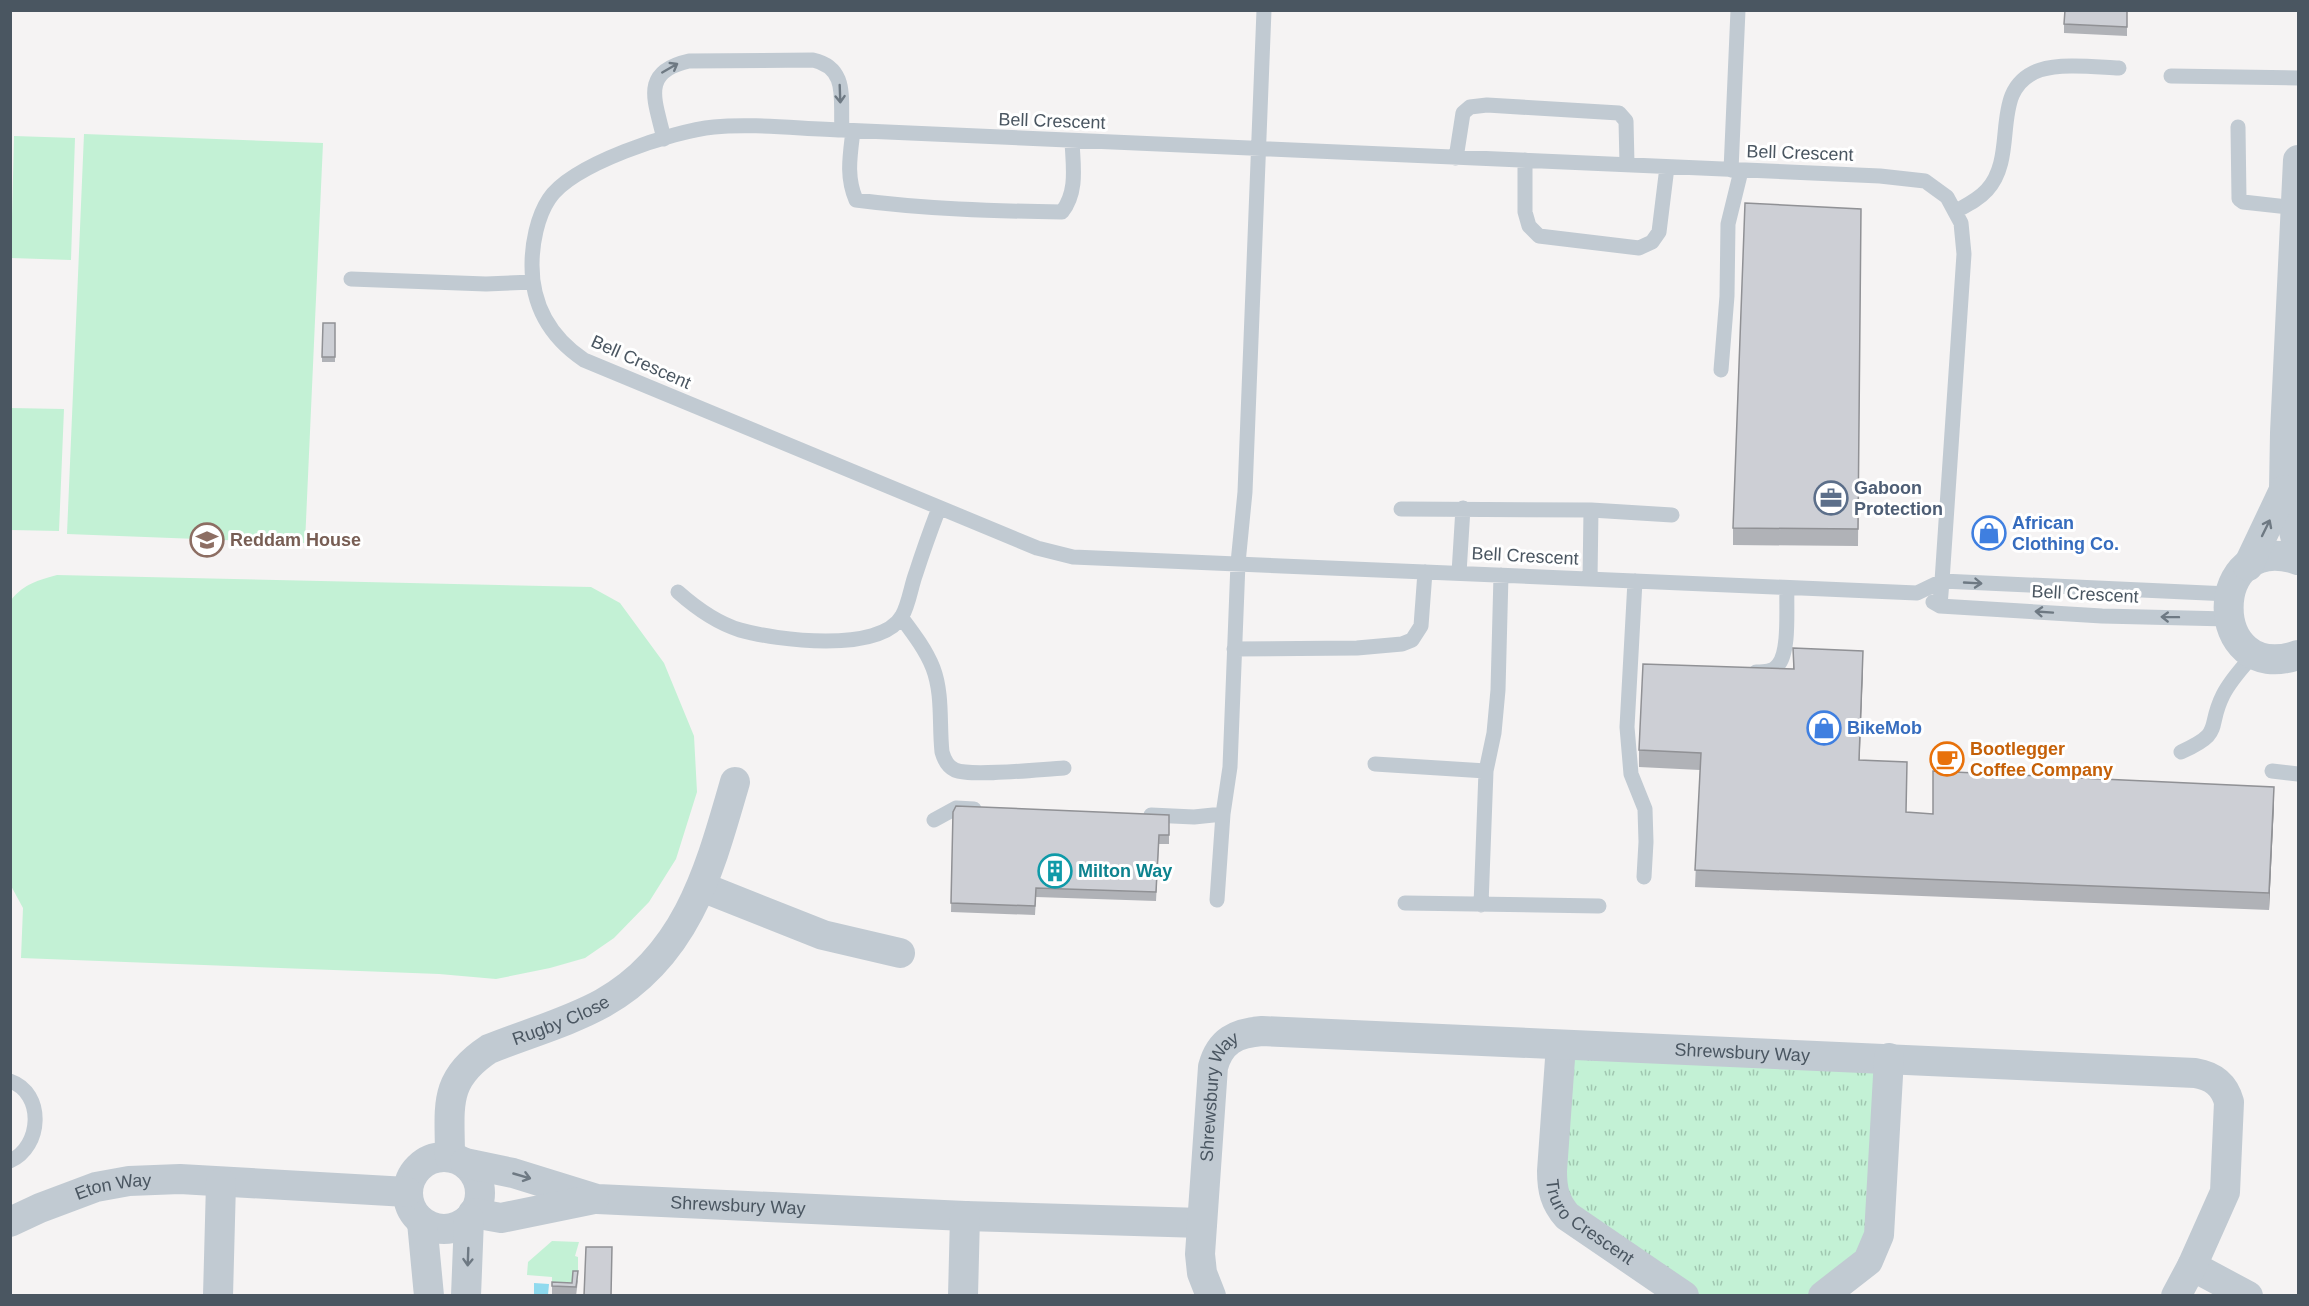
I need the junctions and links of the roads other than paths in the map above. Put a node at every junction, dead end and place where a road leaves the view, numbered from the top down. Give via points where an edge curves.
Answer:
1 (1264, 10) edge
2 (1738, 10) edge
3 (2119, 68) dead end
4 (2171, 76) dead end
5 (2298, 78) edge
6 (2238, 127) dead end
7 (848, 131) junction
8 (664, 139) junction
9 (1071, 141) junction
10 (1259, 149) junction
11 (1456, 158) junction
12 (1525, 160) junction
13 (2298, 160) edge
14 (1627, 164) junction
15 (1667, 167) junction
16 (1736, 170) junction
17 (2297, 208) edge
18 (1956, 211) junction
19 (2296, 261) edge
20 (351, 279) dead end
21 (533, 282) junction
22 (1721, 370) dead end
23 (2284, 490) junction
24 (939, 508) junction
25 (1463, 508) junction
26 (1401, 509) dead end
27 (1591, 510) junction
28 (1672, 515) dead end
29 (2298, 548) edge
30 (2298, 560) edge
31 (1238, 563) junction
32 (2248, 566) junction
33 (1425, 572) junction
34 (1459, 573) junction
35 (1502, 575) junction
36 (1590, 579) junction
37 (1635, 581) junction
38 (1942, 581) junction
39 (1787, 589) junction
40 (678, 592) dead end
41 (1917, 593) junction
42 (1940, 606) junction
43 (2228, 606) junction
44 (901, 617) junction
45 (1234, 649) junction
46 (2254, 653) junction
47 (2298, 654) edge
48 (1746, 672) edge
49 (2181, 752) dead end
50 (1375, 764) dead end
51 (1064, 768) dead end
52 (1486, 771) junction
53 (2272, 771) dead end
54 (2298, 774) edge
55 (735, 782) dead end
56 (990, 810) edge
57 (1139, 814) edge
58 (1223, 814) junction
59 (934, 820) dead end
60 (1644, 877) dead end
61 (702, 887) junction
62 (1217, 900) dead end
63 (1405, 903) dead end
64 (1481, 905) junction
65 (1599, 906) dead end
66 (900, 953) dead end
67 (1561, 1045) junction
68 (1889, 1058) junction
69 (10, 1081) edge
70 (457, 1160) junction
71 (10, 1161) edge
72 (221, 1183) junction
73 (407, 1192) junction
74 (597, 1199) junction
75 (471, 1216) junction
76 (965, 1216) junction
77 (10, 1222) edge
78 (422, 1222) junction
79 (1202, 1223) junction
80 (2192, 1266) junction
81 (218, 1296) edge
82 (429, 1296) edge
83 (466, 1296) edge
84 (963, 1296) edge
85 (1210, 1296) edge
86 (1684, 1296) edge
87 (1823, 1296) edge
88 (2176, 1296) edge
89 (2248, 1296) edge

1 - 10 lane
2 - 16 lane
3 - 18 lane via 2052,67 2039,70 2015,86 1996,177 1975,201
4 - 5 lane
6 - 17 lane via 2239,199
7 - 8 lane, Bell Crescent via 714,127
8 -> 7 lane via 654,96 657,78 672,65 723,59 825,63 837,73
7 - 9 lane, Bell Crescent
7 - 9 lane via 850,187 856,200 987,211 1062,212 1073,190
8 - 21 lane, Bell Crescent via 599,162 558,189 549,199 534,242
9 - 10 lane, Bell Crescent
10 - 11 lane, Bell Crescent
10 - 31 lane via 1245,492
11 - 12 lane, Bell Crescent
11 - 14 lane via 1463,114 1470,107 1487,105 1619,113 1626,121
12 - 14 lane, Bell Crescent
12 - 15 lane via 1525,212 1529,226 1539,236 1639,248 1652,242 1659,232
13 - 17 street
14 - 15 lane, Bell Crescent
15 - 16 lane, Bell Crescent
16 - 18 lane, Bell Crescent via 1925,181 1947,197
16 - 22 lane via 1728,224
17 - 19 street
18 - 38 lane, Bell Crescent via 1964,254
19 - 23 street
20 - 21 lane
21 - 24 lane, Bell Crescent via 539,308 553,332 584,360
23 - 29 street
32 -> 23 street
24 - 31 lane, Bell Crescent via 1037,548 1073,557
24 - 44 lane
25 - 26 lane
25 - 27 lane
25 - 34 lane
27 - 28 lane
27 - 36 lane
30 - 32 street via 2274,556
31 - 33 lane, Bell Crescent
31 - 45 lane
32 - 43 street via 2237,576
33 - 34 lane, Bell Crescent
33 - 45 lane via 1421,626 1412,640 1357,648
34 - 35 lane, Bell Crescent
35 - 36 lane, Bell Crescent
35 - 52 lane via 1498,690
36 - 37 lane, Bell Crescent
37 - 39 lane, Bell Crescent
37 - 60 lane via 1636,666 1628,727 1634,784 1645,809
38 - 41 lane, Bell Crescent
38 - 42 lane, Bell Crescent
38 -> 43 lane, Bell Crescent
39 - 41 lane, Bell Crescent
39 - 48 lane via 1780,664 1768,671
40 - 44 lane via 696,608 739,630 774,637 853,641 884,633
41 - 42 lane, Bell Crescent
43 -> 42 lane, Bell Crescent via 2102,616
43 - 46 street via 2236,637
44 - 51 lane via 933,668 942,752 953,769 973,772
45 - 58 lane via 1230,767
46 - 47 street via 2277,658
46 - 49 lane via 2229,684 2211,734
50 - 52 lane
52 - 64 lane
53 - 54 lane
55 - 61 street, Rugby Close
56 - 59 lane via 956,808
57 - 58 lane
58 - 62 lane
61 - 66 street via 823,935
61 - 70 street, Rugby Close via 663,951 616,995 489,1049 464,1068 450,1101
63 - 64 lane
64 - 65 lane
67 - 68 street, Shrewsbury Way
67 - 79 street, Shrewsbury Way via 1262,1031 1240,1034 1221,1048 1213,1067
67 - 86 street, Truro Crescent via 1552,1171 1555,1199 1567,1216
68 - 80 street, Shrewsbury Way via 2195,1072 2215,1079 2227,1092 2229,1102 2228,1174 2225,1192
68 - 87 street via 1879,1235 1868,1261
69 - 71 lane via 31,1098 37,1119 32,1141 19,1157
70 - 73 street via 437,1156 426,1161 409,1179
70 -> 74 street
70 - 75 street via 474,1172 479,1184 480,1196
72 - 73 street, Eton Way
72 - 77 street, Eton Way via 180,1179 129,1181 87,1190
72 - 81 street
73 - 78 street via 408,1204
74 - 75 street via 501,1218
74 - 76 street, Shrewsbury Way
75 - 78 street via 446,1229
75 -> 83 street
76 - 79 street, Shrewsbury Way
76 - 84 street
78 - 82 street
79 - 85 street, Shrewsbury Way via 1202,1273
80 - 88 street, Shrewsbury Way
80 - 89 street

